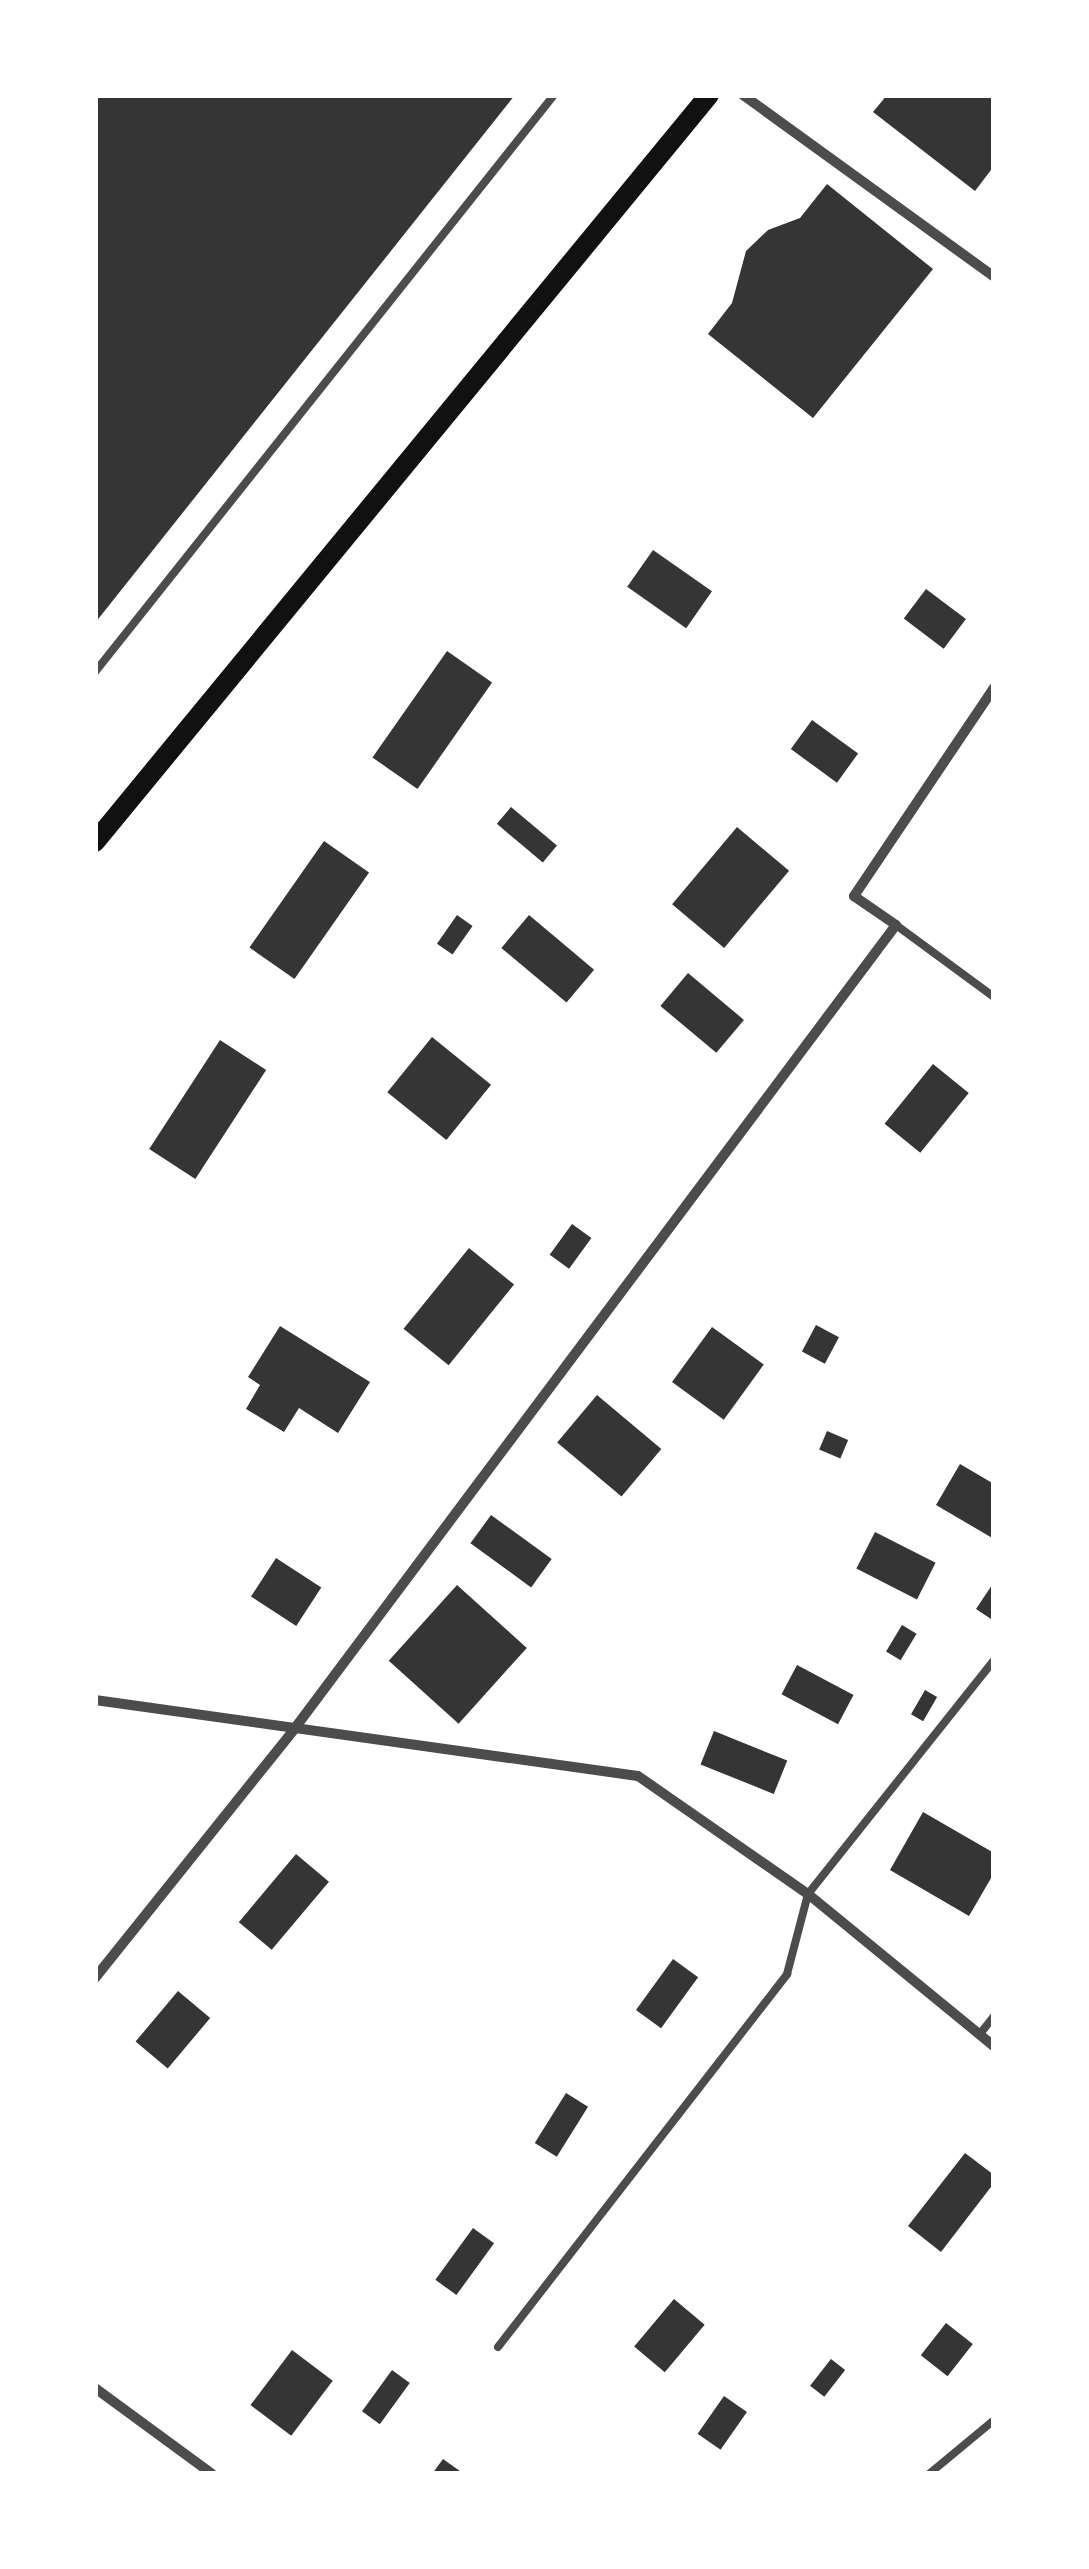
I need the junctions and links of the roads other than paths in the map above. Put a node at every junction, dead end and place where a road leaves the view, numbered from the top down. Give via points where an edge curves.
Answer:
1 (554, 95) edge
2 (709, 95) edge
3 (742, 95) edge
4 (994, 277) edge
5 (95, 672) edge
6 (994, 688) edge
7 (95, 842) edge
8 (896, 925) junction
9 (994, 997) edge
10 (994, 1660) edge
11 (95, 1700) edge
12 (296, 1728) junction
13 (808, 1894) junction
14 (95, 1978) edge
15 (994, 2016) edge
16 (980, 2034) junction
17 (994, 2046) edge
18 (498, 2347) dead end
19 (95, 2388) edge
20 (994, 2420) edge
21 (212, 2474) edge
22 (929, 2474) edge

1 - 5 lane
2 - 7 main road
3 - 4 street
6 - 8 street via 854,896
8 - 9 lane
8 - 12 street
10 - 13 lane
11 - 12 street
12 - 13 street via 638,1776
12 - 14 street
13 - 16 street
13 - 18 lane via 787,1974
15 - 16 lane
16 - 17 street
19 - 21 street
20 - 22 lane

